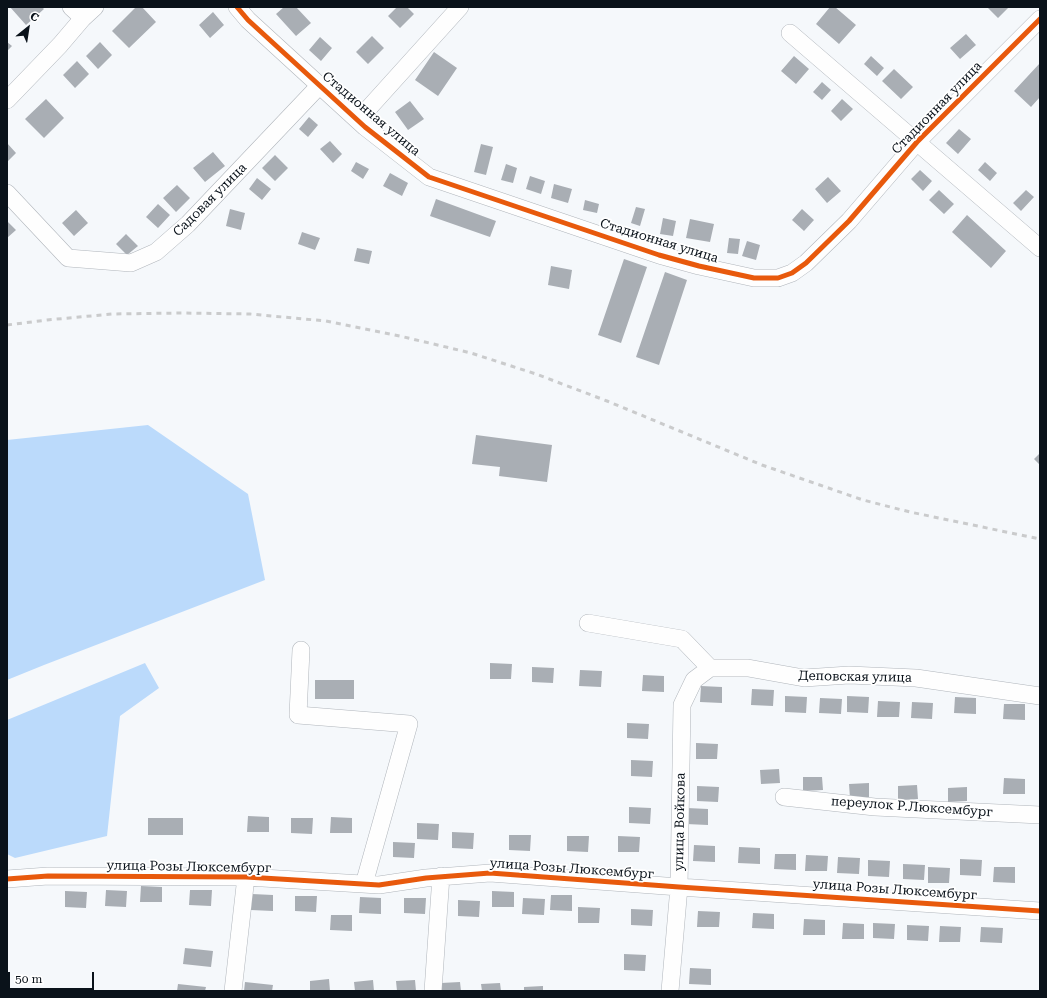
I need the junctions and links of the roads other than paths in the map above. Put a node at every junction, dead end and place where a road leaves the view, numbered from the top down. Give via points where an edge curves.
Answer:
1 (238, 7) edge
2 (460, 7) edge
3 (83, 11) edge
4 (1040, 19) edge
5 (790, 33) dead end
6 (320, 85) junction
7 (7, 100) edge
8 (358, 120) junction
9 (917, 142) junction
10 (7, 193) edge
11 (1040, 248) edge
12 (588, 622) dead end
13 (301, 650) dead end
14 (710, 668) junction
15 (1040, 696) edge
16 (784, 797) dead end
17 (1040, 815) edge
18 (441, 876) junction
19 (246, 877) junction
20 (7, 879) edge
21 (364, 884) junction
22 (679, 887) junction
23 (1040, 911) edge
24 (233, 991) edge
25 (433, 991) edge
26 (670, 991) edge

1 - 6 street, Стадионная улица via 248,20
2 - 8 street
3 - 7 street via 60,45
4 - 9 street, Стадионная улица
5 - 9 street
6 - 8 street, Стадионная улица
6 - 10 street, Садовая улица via 188,224 156,252 131,263 68,258
8 - 9 street, Стадионная улица via 430,177 659,255 754,278 778,278 792,273 806,263 849,221
9 - 11 street
12 - 14 street via 682,639
13 - 21 street via 298,715 409,724
14 - 15 street, Деповская улица via 748,668 804,678 916,678
14 - 22 street, улица Войкова via 694,680 682,705
16 - 17 street, переулок Р.Люксембург via 870,807
18 - 21 street, улица Розы Люксембург via 379,885
18 - 22 street, улица Розы Люксембург via 490,873
18 - 25 street
19 - 20 street, улица Розы Люксембург via 48,876
19 - 21 street, улица Розы Люксембург
19 - 24 street
22 - 23 street, улица Розы Люксембург
22 - 26 street, улица Войкова

